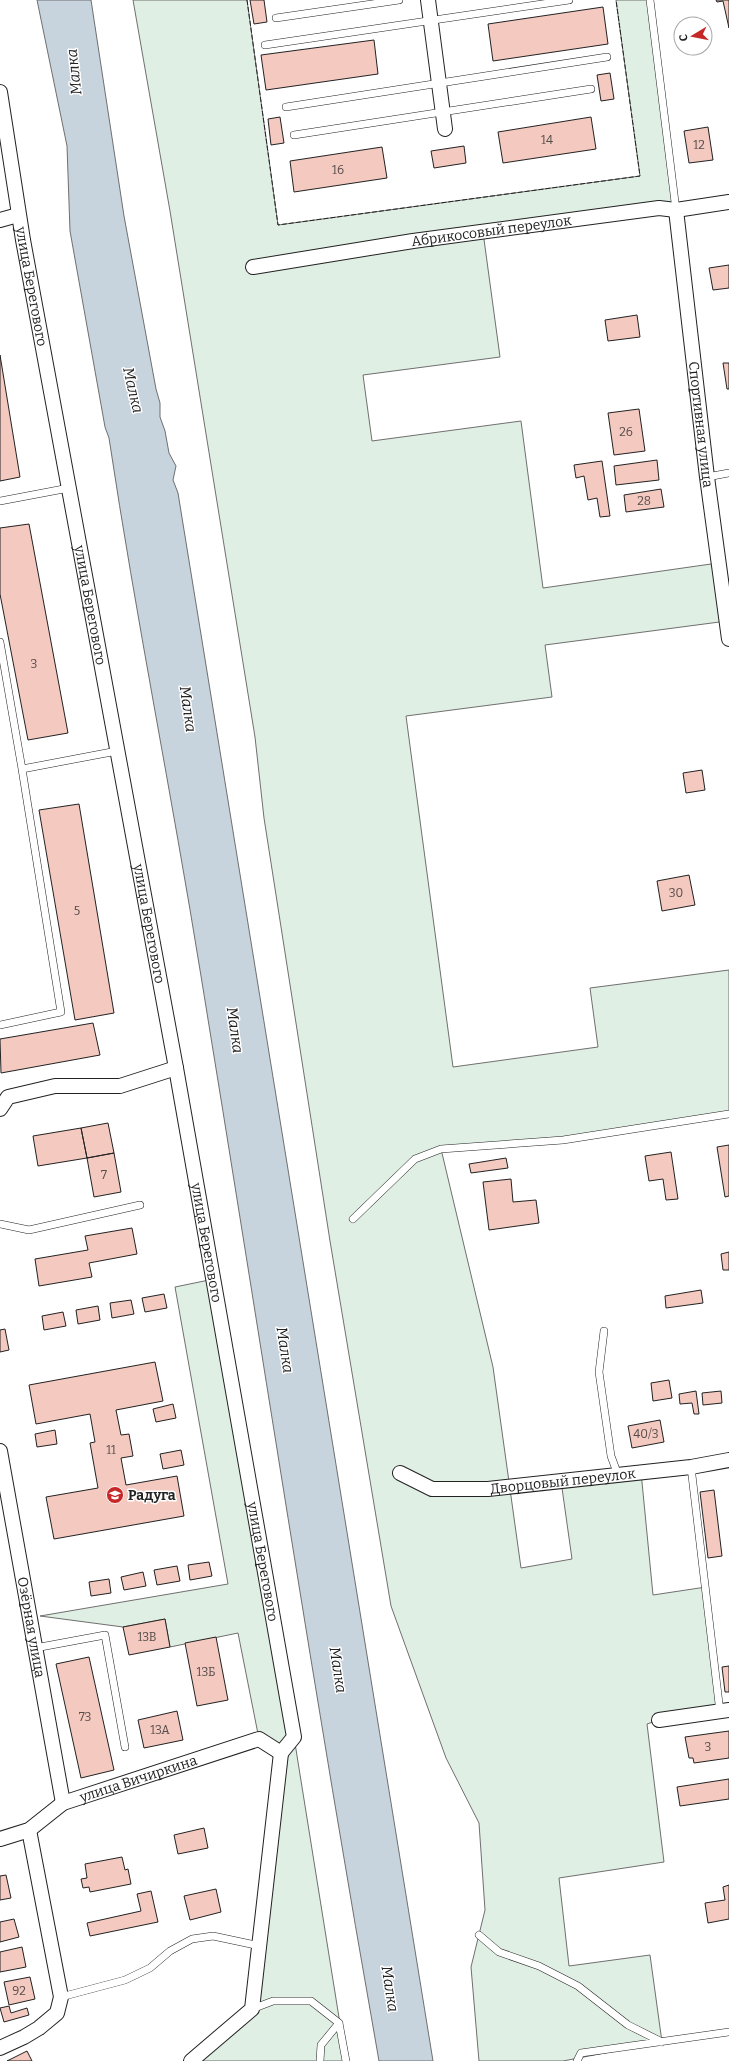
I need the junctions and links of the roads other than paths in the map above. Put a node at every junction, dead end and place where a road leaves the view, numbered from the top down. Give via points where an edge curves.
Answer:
1 (399, 0) edge
2 (428, 0) edge
3 (569, 0) edge
4 (650, 0) edge
5 (276, 18) dead end
6 (431, 20) junction
7 (265, 45) dead end
8 (608, 57) dead end
9 (438, 83) junction
10 (591, 90) dead end
11 (0, 92) edge
12 (286, 106) dead end
13 (442, 111) junction
14 (444, 129) dead end
15 (294, 135) dead end
16 (729, 202) edge
17 (676, 210) junction
18 (18, 215) junction
19 (0, 220) edge
20 (253, 267) dead end
21 (729, 473) edge
22 (707, 477) junction
23 (69, 488) junction
24 (0, 501) edge
25 (729, 639) edge
26 (0, 642) edge
27 (117, 751) junction
28 (22, 769) junction
29 (0, 1024) edge
30 (176, 1068) junction
31 (4, 1097) edge
32 (0, 1109) edge
33 (729, 1114) edge
34 (140, 1205) dead end
35 (353, 1219) dead end
36 (0, 1224) edge
37 (604, 1331) dead end
38 (0, 1451) edge
39 (729, 1460) edge
40 (691, 1467) junction
41 (400, 1473) dead end
42 (618, 1475) junction
43 (35, 1648) junction
44 (725, 1711) edge
45 (659, 1720) dead end
46 (125, 1747) dead end
47 (281, 1752) junction
48 (63, 1803) junction
49 (29, 1830) junction
50 (0, 1839) edge
51 (479, 1935) dead end
52 (260, 1946) junction
53 (61, 1997) junction
54 (252, 2009) junction
55 (339, 2023) junction
56 (729, 2032) edge
57 (662, 2042) junction
58 (0, 2048) edge
59 (191, 2061) edge
60 (320, 2061) edge
61 (346, 2061) edge
62 (578, 2061) edge

1 - 5 lane
2 - 6 street
3 - 6 lane
4 - 17 lane
6 - 7 lane
6 - 9 street
8 - 9 lane
9 - 12 lane
9 - 13 street
10 - 13 lane
11 - 18 street, улица Берегового
13 - 14 street
13 - 15 lane
16 - 17 street, Абрикосовый переулок
17 - 20 street, Абрикосовый переулок via 658,208
17 - 22 street, Спортивная улица
18 - 19 street
18 - 23 street, улица Берегового
21 - 22 lane
22 - 25 street, Спортивная улица
23 - 24 lane
23 - 27 street, улица Берегового
26 - 28 lane
27 - 28 lane
27 - 30 street, улица Берегового
28 - 29 lane via 61,1012
30 - 31 street via 120,1086 55,1086
30 - 47 street, улица Берегового via 294,1737
31 - 32 street
33 - 35 lane via 563,1140 441,1149 415,1159
34 - 36 lane via 29,1230
37 - 42 lane via 599,1372 611,1456
38 - 43 street, Озёрная улица
39 - 40 street, Дворцовый переулок
40 - 42 street, Дворцовый переулок
40 - 44 lane
41 - 42 street, Дворцовый переулок via 432,1489 488,1489
43 - 46 lane via 105,1635
43 - 48 street, Озёрная улица
44 - 45 street
47 - 48 street, улица Вичиркина via 259,1739
47 - 52 street
48 - 49 street, улица Вичиркина
49 - 50 street, улица Вичиркина
49 - 53 street
51 - 57 lane via 499,1952 539,1966 578,1986 628,2025
52 - 53 lane via 213,1936 192,1939 170,1951 150,1968 125,1980
52 - 54 street
53 - 58 street via 57,2012 38,2028
54 - 55 lane via 273,2000 312,2001
54 - 59 street
55 - 60 lane via 321,2045
55 - 61 lane
56 - 57 lane
57 - 62 lane via 581,2053

